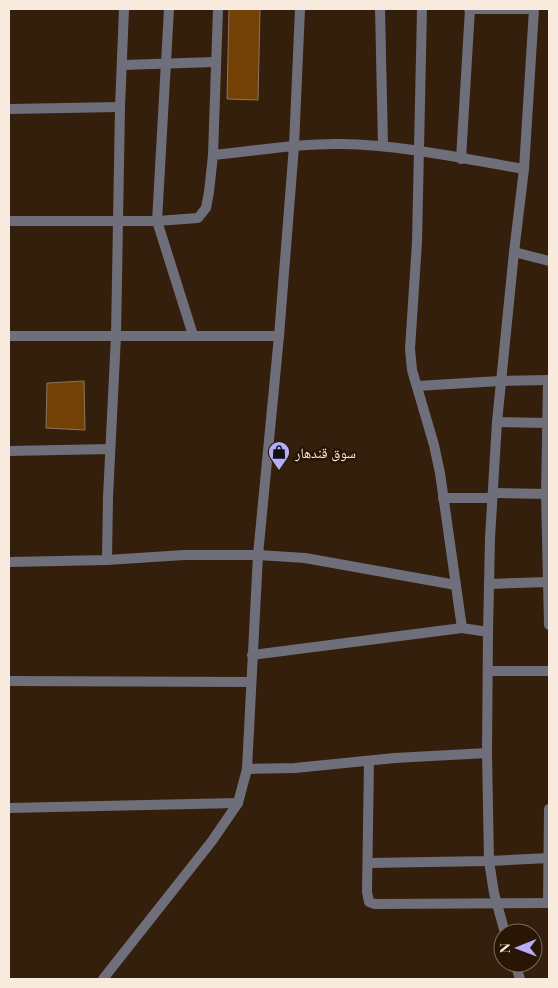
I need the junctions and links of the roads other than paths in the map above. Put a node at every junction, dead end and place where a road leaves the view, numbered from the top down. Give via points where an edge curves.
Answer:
1 (124, 9) edge
2 (169, 9) edge
3 (218, 9) edge
4 (300, 9) edge
5 (380, 9) edge
6 (422, 9) edge
7 (470, 9) edge
8 (534, 9) edge
9 (215, 62) junction
10 (166, 64) junction
11 (122, 65) junction
12 (120, 107) junction
13 (9, 109) edge
14 (294, 146) junction
15 (383, 146) junction
16 (420, 152) junction
17 (213, 154) junction
18 (461, 159) junction
19 (524, 169) junction
20 (9, 221) edge
21 (118, 221) junction
22 (157, 221) junction
23 (514, 252) junction
24 (549, 261) edge
25 (193, 335) junction
26 (9, 336) edge
27 (116, 336) junction
28 (279, 336) junction
29 (548, 380) edge
30 (500, 381) junction
31 (417, 386) junction
32 (497, 422) junction
33 (548, 423) junction
34 (548, 438) edge
35 (110, 449) junction
36 (9, 451) edge
37 (547, 489) edge
38 (493, 496) junction
39 (443, 498) junction
40 (258, 554) junction
41 (107, 560) junction
42 (9, 562) edge
43 (549, 582) edge
44 (489, 584) junction
45 (456, 585) junction
46 (549, 625) edge
47 (462, 628) junction
48 (488, 632) junction
49 (252, 655) junction
50 (488, 671) junction
51 (549, 671) edge
52 (9, 680) edge
53 (250, 682) junction
54 (487, 753) junction
55 (369, 761) junction
56 (246, 769) junction
57 (238, 803) junction
58 (9, 808) edge
59 (549, 809) edge
60 (549, 858) edge
61 (489, 861) junction
62 (369, 863) junction
63 (549, 902) edge
64 (497, 903) junction
65 (502, 923) edge
66 (103, 979) edge

1 - 11 street
2 - 10 street
3 - 9 street
4 - 14 street
5 - 15 street
6 - 16 street
7 - 8 street
7 - 18 street
8 - 19 street
9 - 10 street
9 - 17 street
10 - 11 street
10 - 22 street
11 - 12 street
12 - 13 street
12 - 21 street
14 - 15 street
14 - 17 street
14 - 28 street
15 - 16 street
16 - 18 street
16 - 31 street via 410,350
17 - 22 street via 210,192 206,208 198,218
18 - 19 street
19 - 23 street
20 - 21 street
21 - 22 street
21 - 27 street
22 - 25 street
23 - 24 street
23 - 30 street
25 - 27 street
25 - 28 street
26 - 27 street
27 - 35 street
28 - 40 street
29 - 30 street
29 - 33 street
30 - 31 street
30 - 32 street
31 - 39 street via 434,445
32 - 33 street
32 - 38 street
33 - 34 street
34 - 37 street
35 - 36 street
35 - 41 street
37 - 38 street
37 - 43 street
38 - 39 street
38 - 44 street
39 - 45 street
40 - 41 street
40 - 45 street via 305,558
40 - 49 street
41 - 42 street
43 - 44 street
43 - 46 street
44 - 48 street
45 - 47 street
47 - 48 street
47 - 49 street
48 - 50 street
49 - 53 street
50 - 51 street
50 - 54 street
52 - 53 street
53 - 56 street
54 - 55 street
54 - 61 street
55 - 56 street
55 - 62 street
56 - 57 street
57 - 58 street
57 - 66 street
59 - 60 street
60 - 61 street
60 - 63 street
61 - 62 street
61 - 64 street
62 - 64 street via 368,897 372,903
63 - 64 street
64 - 65 street

